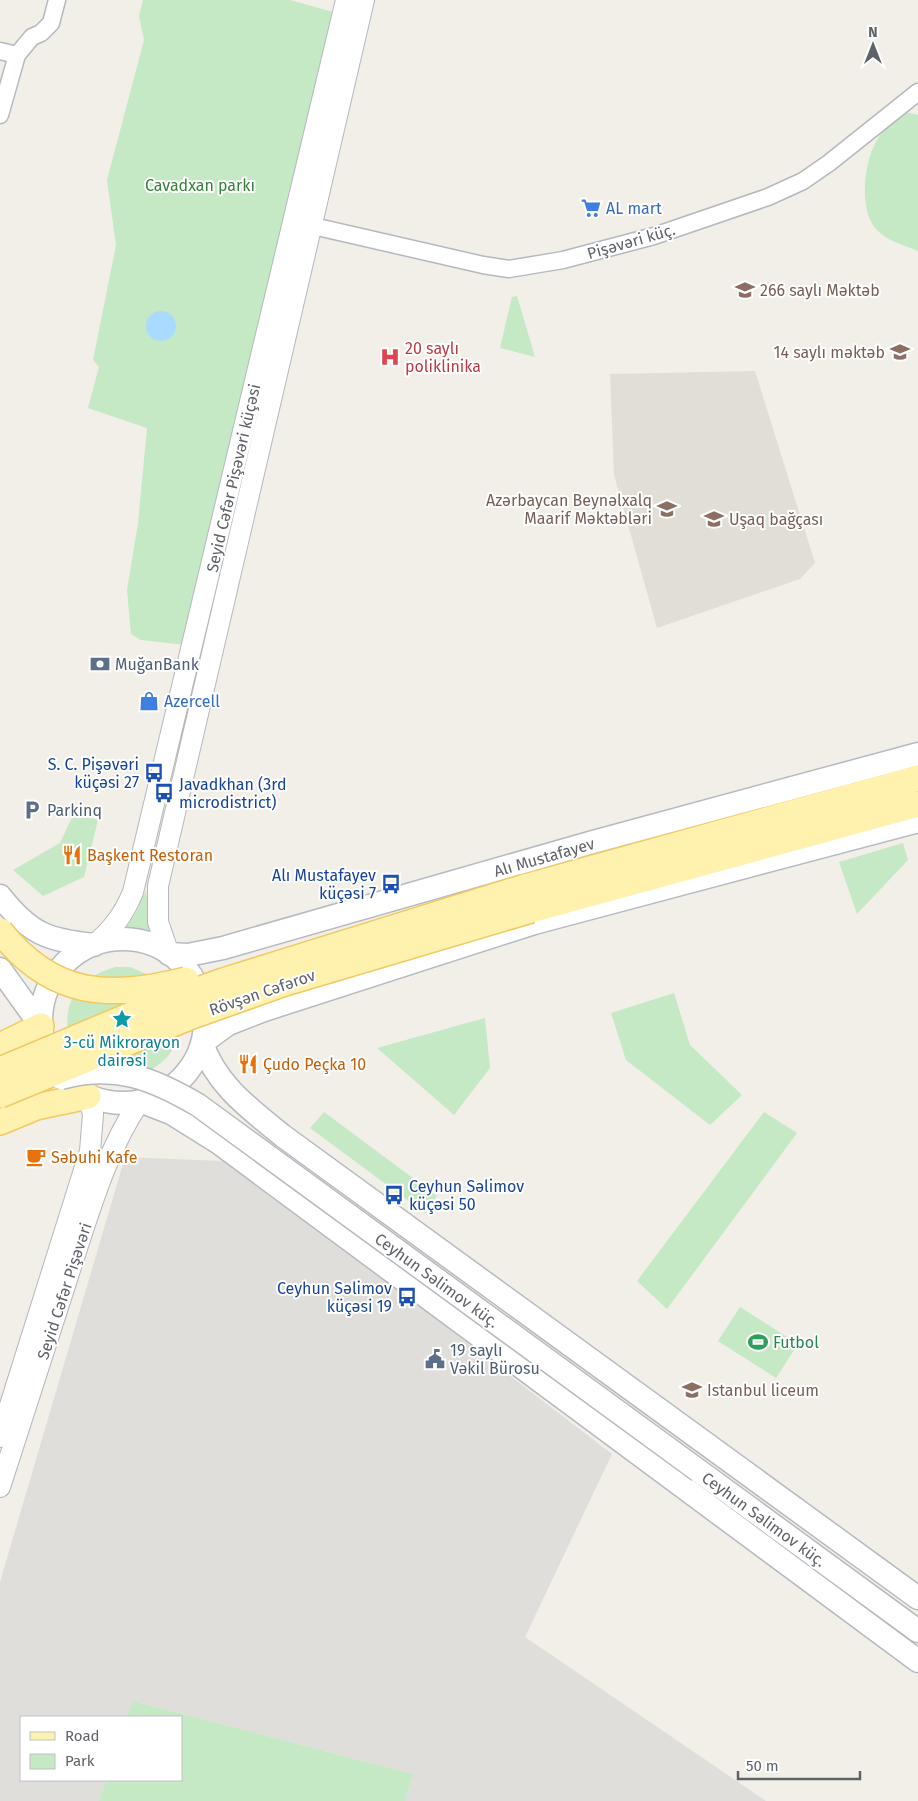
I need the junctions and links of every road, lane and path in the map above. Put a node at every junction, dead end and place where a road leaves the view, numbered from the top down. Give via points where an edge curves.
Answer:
1 (57, 0) edge
2 (346, 0) edge
3 (364, 0) edge
4 (0, 51) edge
5 (17, 55) junction
6 (918, 92) edge
7 (0, 115) edge
8 (303, 223) junction
9 (222, 565) junction
10 (918, 754) edge
11 (918, 778) edge
12 (918, 804) edge
13 (918, 821) edge
14 (0, 896) edge
15 (528, 899) junction
16 (351, 913) junction
17 (9, 925) edge
18 (354, 939) junction
19 (94, 944) junction
20 (0, 951) edge
21 (169, 954) junction
22 (0, 969) edge
23 (374, 974) junction
24 (40, 1026) junction
25 (202, 1043) junction
26 (0, 1046) edge
27 (0, 1070) edge
28 (0, 1089) edge
29 (0, 1095) edge
30 (88, 1096) junction
31 (140, 1102) junction
32 (0, 1117) edge
33 (0, 1122) edge
34 (282, 1136) junction
35 (257, 1173) junction
36 (0, 1437) edge
37 (0, 1487) edge
38 (794, 1570) junction
39 (870, 1596) junction
40 (918, 1598) edge
41 (918, 1631) edge
42 (918, 1661) edge

1 - 5 street via 51,23 32,37
2 - 8 street, Seyid Cəfər Pişəvəri küçəsi
3 - 8 street, Seyid Cəfər Pişəvəri küçəsi
4 - 5 street
5 - 7 street
6 - 8 street, Pişəvəri küç. via 789,189 654,236 546,264 509,269 483,266
8 - 9 street, Seyid Cəfər Pişəvəri küçəsi
9 - 19 street, Seyid Cəfər Pişəvəri küçəsi via 132,892 116,924
9 - 21 street, Seyid Cəfər Pişəvəri küçəsi via 158,886 158,922
10 - 16 main road, Alı Mustafayev via 594,842
11 - 15 main road, Alı Mustafayev
12 - 15 main road
13 - 23 main road via 534,924
14 - 17 main road
15 - 18 main road, Rövşən Cəfərov, bridge
15 - 29 main road, Rövşən Cəfərov, bridge via 192,1016
16 - 21 main road, Alı Mustafayev via 208,952
16 - 23 main road via 328,936 336,967 343,973
17 - 18 main road, bridge via 45,972 82,989 100,992 155,988
17 - 19 main road via 50,937
17 - 20 main road via 22,932 20,938 12,948
18 - 27 main road, Rövşən Cəfərov, bridge via 138,1012
19 - 21 main road via 132,940 152,944
19 - 24 main road via 60,968 42,1005
21 - 25 main road via 182,964 200,993 205,1026
22 - 24 main road
23 - 25 main road via 239,1019
24 - 26 main road
24 - 30 main road via 54,1067 69,1084
25 - 31 main road via 196,1060 179,1081 157,1096
25 - 34 main road, Ceyhun Səlimov küç. via 212,1068 226,1086
28 - 32 main road via 6,1109
29 - 39 main road, Ceyhun Səlimov küç., bridge via 89,1072 133,1074 178,1093
30 - 31 main road via 105,1102
30 - 33 main road via 36,1107
30 - 36 street, Seyid Cəfər Pişəvəri via 93,1114 90,1151
31 - 35 main road, Ceyhun Səlimov küç. via 191,1125
31 - 37 street, Seyid Cəfər Pişəvəri via 112,1151
34 - 35 main road via 265,1132 248,1151 248,1158
34 - 40 main road, Ceyhun Səlimov küç.
35 - 38 main road, Ceyhun Səlimov küç.
38 - 39 main road
38 - 42 main road, Ceyhun Səlimov küç.
39 - 41 main road, Ceyhun Səlimov küç.

